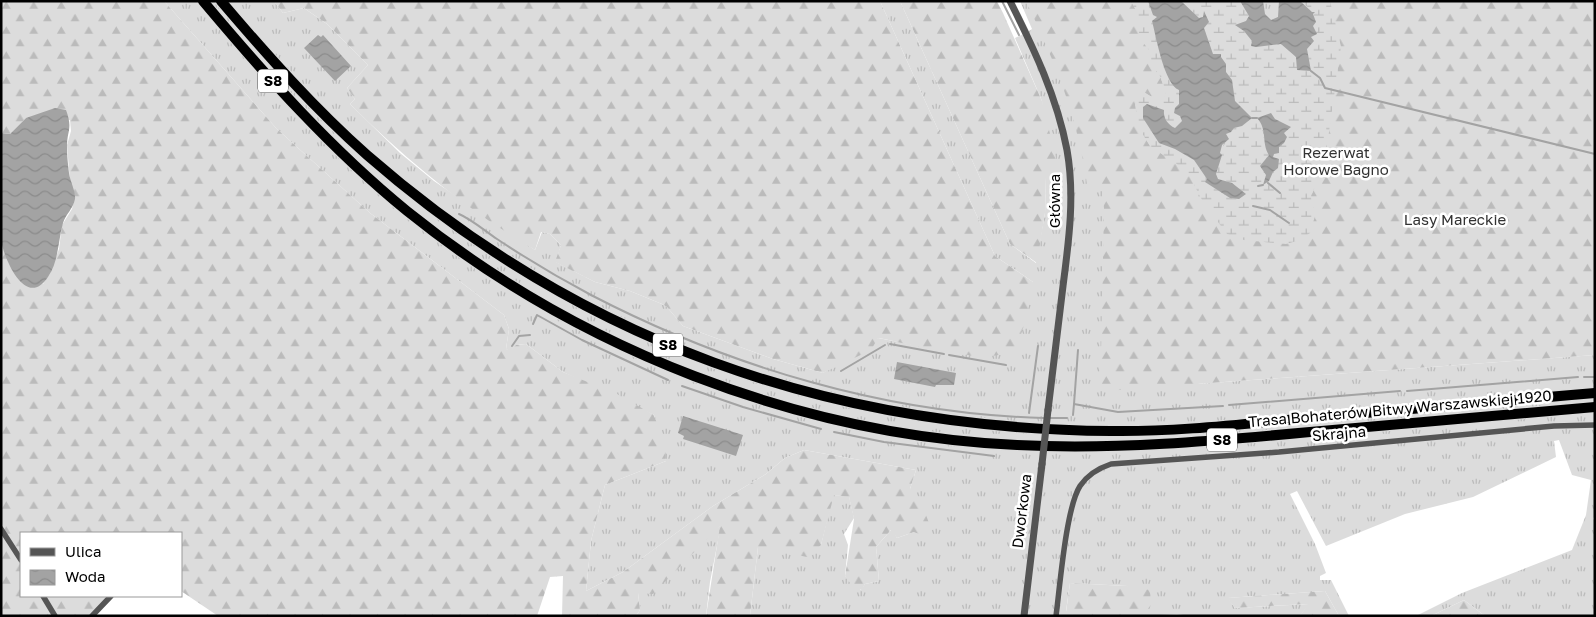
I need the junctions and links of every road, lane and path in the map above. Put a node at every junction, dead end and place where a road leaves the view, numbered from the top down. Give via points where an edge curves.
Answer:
1 (203, 1) edge
2 (221, 1) edge
3 (1010, 1) edge
4 (1595, 393) edge
5 (1595, 406) edge
6 (1048, 410) joint
7 (1595, 425) edge
8 (1, 529) edge
9 (20, 558) edge
10 (44, 597) edge
11 (110, 597) edge
12 (55, 616) edge
13 (92, 616) edge
14 (1024, 616) edge
15 (1056, 616) edge

1 - 5 highway, Trasa Bohaterów Bitwy Warszawskiej 1920 / S8 via 323,135 405,209 473,260 559,312 652,358 752,396 850,422 921,435 984,443 1099,446 1247,438
2 - 4 highway, Trasa Bohaterów Bitwy Warszawskiej 1920 / S8 via 305,95 365,153 438,212 515,266 622,324 696,356 817,396 924,418 1020,428 1116,432
3 - 6 street, Główna via 1054,98 1069,166 1069,237
6 - 14 street, Dworkowa, bridge
7 - 15 street, Skrajna via 1111,464 1099,468 1081,484 1072,503
8 - 9 street
10 - 12 street
11 - 13 street

